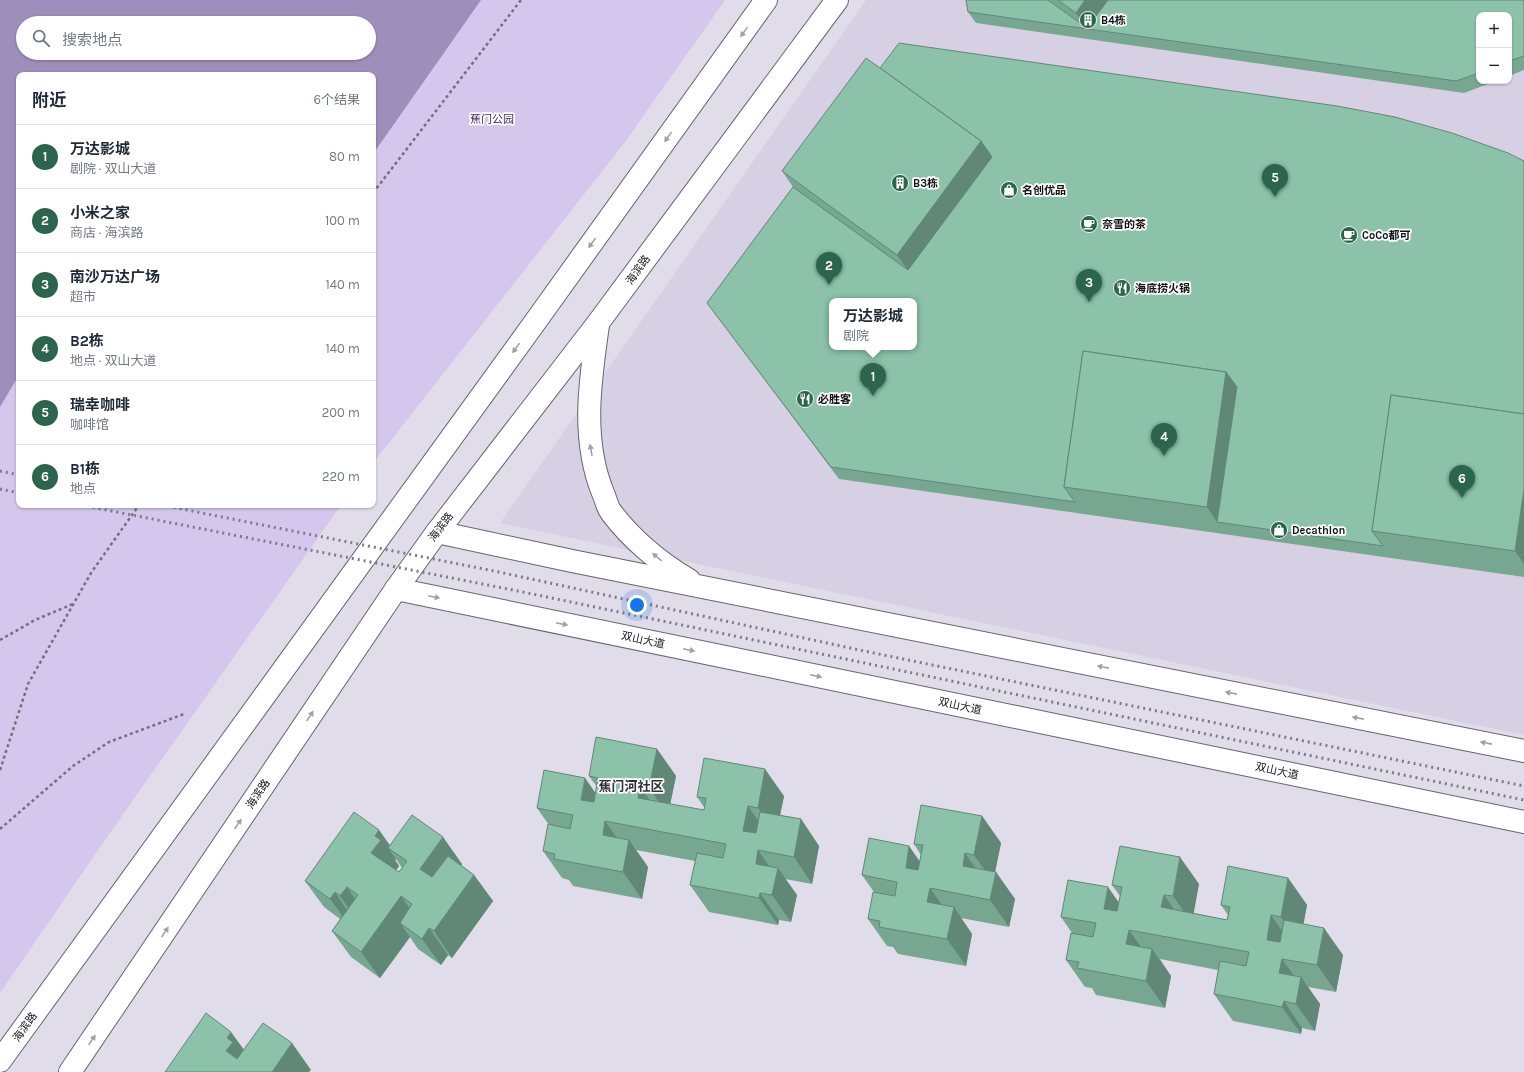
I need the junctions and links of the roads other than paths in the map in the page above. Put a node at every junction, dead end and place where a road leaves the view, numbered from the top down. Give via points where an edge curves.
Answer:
1 (766, 0) edge
2 (837, 0) edge
3 (598, 323) junction
4 (437, 532) junction
5 (700, 587) junction
6 (396, 589) junction
7 (1524, 751) edge
8 (1524, 822) edge
9 (0, 1061) edge
10 (70, 1072) edge

1 -> 9 street, 海滨路
2 - 3 street, 海滨路
3 - 4 street, 海滨路
5 -> 3 street via 672,570 638,542 611,512 596,476 589,437 590,380
4 - 5 street
4 - 6 street, 海滨路
7 -> 5 street
6 -> 8 street, 双山大道
10 -> 6 street, 海滨路

